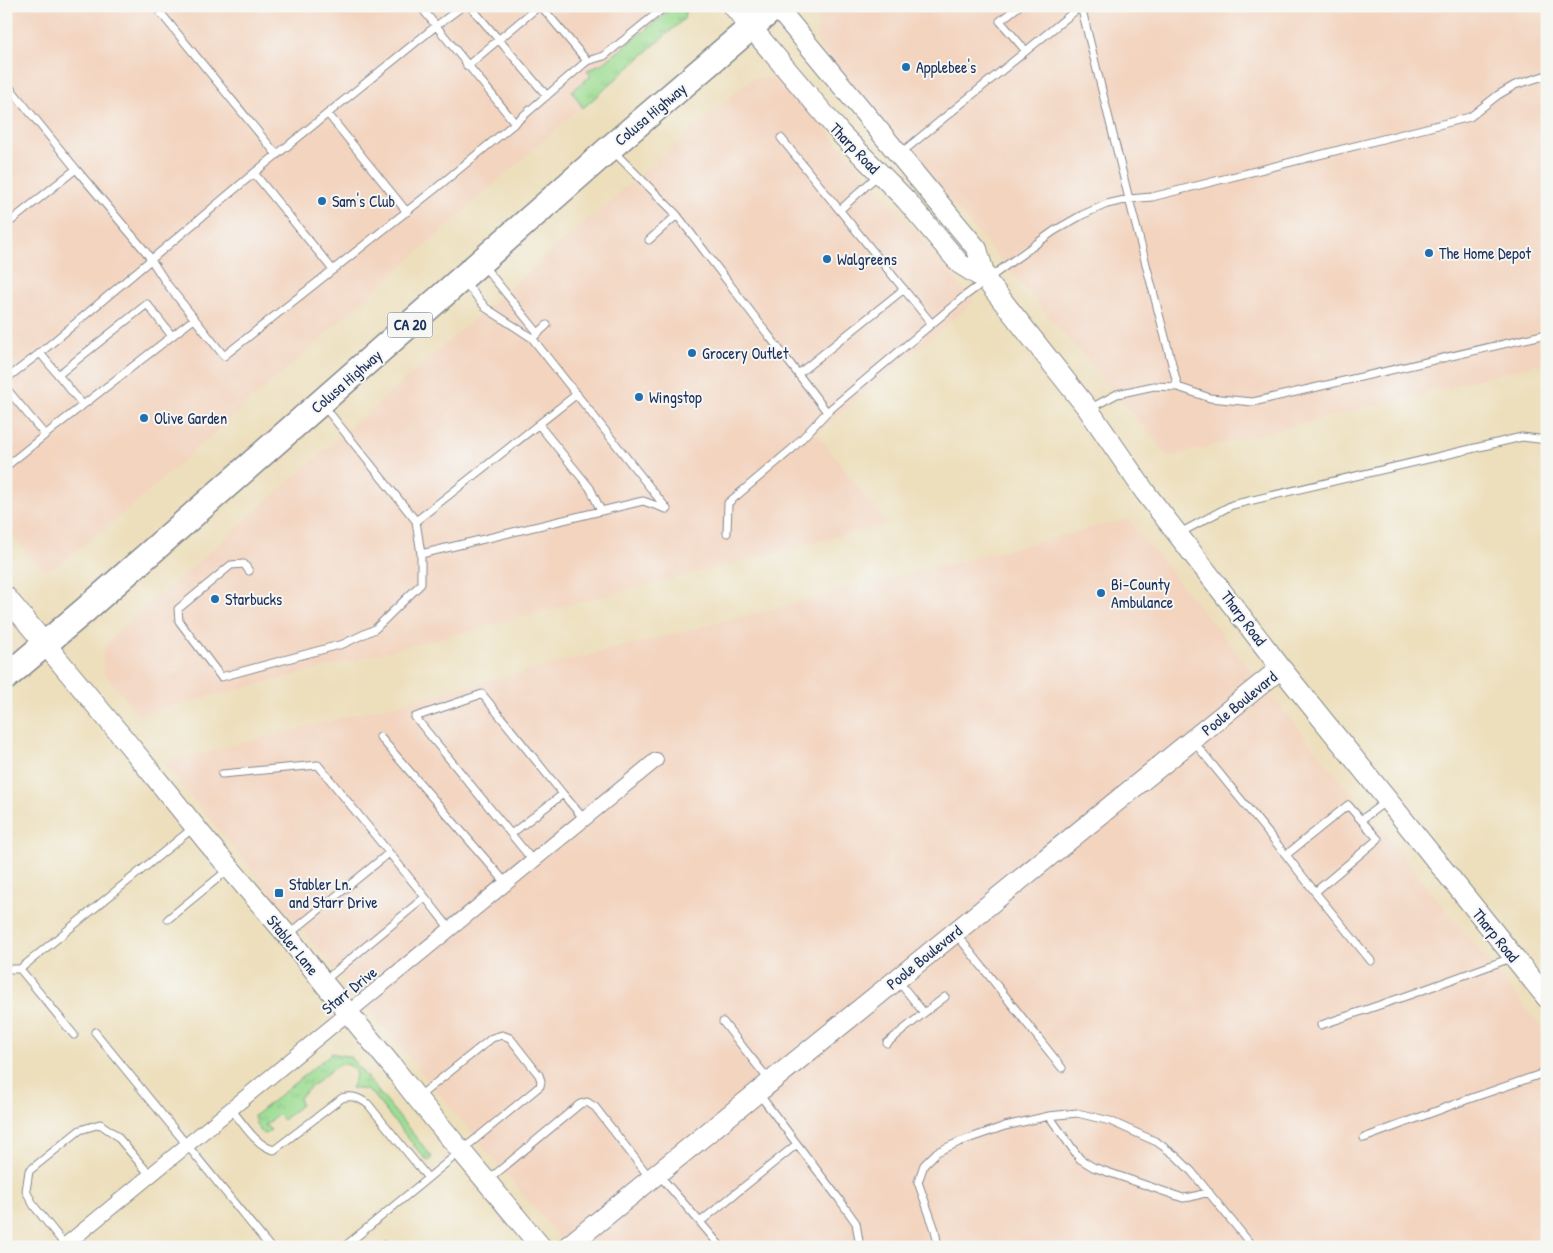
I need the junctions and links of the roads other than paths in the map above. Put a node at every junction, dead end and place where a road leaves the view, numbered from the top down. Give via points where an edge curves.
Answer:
1 (155, 6) edge
2 (420, 6) edge
3 (463, 6) edge
4 (470, 6) edge
5 (540, 6) edge
6 (666, 6) edge
7 (733, 6) edge
8 (776, 6) edge
9 (1019, 6) edge
10 (1081, 6) edge
11 (436, 26) junction
12 (751, 28) junction
13 (498, 40) junction
14 (1026, 51) junction
15 (588, 61) junction
16 (468, 66) junction
17 (1547, 75) edge
18 (6, 83) edge
19 (547, 96) junction
20 (328, 114) junction
21 (515, 123) junction
22 (781, 138) dead end
23 (610, 148) junction
24 (277, 155) junction
25 (898, 155) junction
26 (76, 169) junction
27 (254, 173) junction
28 (880, 173) junction
29 (1129, 199) junction
30 (840, 210) junction
31 (407, 212) junction
32 (677, 215) junction
33 (6, 225) edge
34 (649, 240) dead end
35 (151, 260) junction
36 (481, 262) junction
37 (333, 270) junction
38 (462, 279) junction
39 (986, 280) junction
40 (904, 289) junction
41 (194, 318) junction
42 (932, 324) junction
43 (547, 325) dead end
44 (1547, 334) edge
45 (172, 336) junction
46 (535, 336) junction
47 (40, 353) junction
48 (798, 374) junction
49 (58, 375) junction
50 (6, 379) edge
51 (1178, 387) junction
52 (6, 388) edge
53 (577, 394) junction
54 (321, 403) junction
55 (83, 405) junction
56 (1088, 409) junction
57 (827, 412) junction
58 (539, 424) junction
59 (45, 435) junction
60 (1547, 440) edge
61 (6, 465) edge
62 (601, 511) junction
63 (416, 521) junction
64 (727, 532) dead end
65 (1178, 534) junction
66 (421, 554) junction
67 (249, 571) dead end
68 (6, 597) edge
69 (45, 644) junction
70 (1281, 668) junction
71 (6, 676) edge
72 (380, 737) dead end
73 (1192, 740) junction
74 (656, 760) dead end
75 (222, 774) dead end
76 (563, 794) junction
77 (1387, 800) junction
78 (584, 819) junction
79 (1362, 820) junction
80 (195, 826) junction
81 (512, 834) junction
82 (389, 852) junction
83 (1286, 855) junction
84 (533, 861) junction
85 (230, 869) junction
86 (506, 883) junction
87 (1315, 892) junction
88 (424, 897) junction
89 (168, 919) dead end
90 (450, 929) junction
91 (955, 932) junction
92 (287, 935) junction
93 (1514, 957) junction
94 (1371, 961) dead end
95 (6, 969) edge
96 (20, 969) junction
97 (897, 980) junction
98 (323, 982) junction
99 (944, 997) dead end
100 (1547, 998) edge
101 (348, 1013) junction
102 (924, 1013) junction
103 (723, 1022) dead end
104 (1321, 1025) dead end
105 (95, 1032) dead end
106 (74, 1035) dead end
107 (887, 1043) dead end
108 (1062, 1068) dead end
109 (1547, 1072) edge
110 (764, 1087) junction
111 (417, 1098) junction
112 (231, 1109) junction
113 (1049, 1116) junction
114 (1364, 1138) dead end
115 (797, 1144) junction
116 (186, 1146) junction
117 (462, 1150) junction
118 (150, 1175) junction
119 (654, 1176) junction
120 (428, 1178) junction
121 (487, 1181) junction
122 (1209, 1192) junction
123 (700, 1222) junction
124 (64, 1246) edge
125 (270, 1247) edge
126 (344, 1247) edge
127 (542, 1247) edge
128 (567, 1247) edge
129 (721, 1247) edge
130 (860, 1247) edge
131 (938, 1247) edge
132 (1253, 1247) edge

1 - 24 lane
2 - 11 lane
3 - 11 lane
4 - 13 lane
5 - 13 lane
5 - 15 lane
6 - 15 lane via 604,56
7 - 12 street, Tharp Road
8 - 12 highway, Colusa Highway / CA 20
8 - 25 street, Tharp Road
9 - 14 lane via 1000,21
10 - 14 lane
10 - 29 lane
11 - 16 lane
11 - 20 lane
12 - 23 highway, Colusa Highway / CA 20
12 - 28 street, Tharp Road via 841,134
13 - 16 lane
13 - 19 lane
14 - 25 lane
15 - 19 lane
16 - 21 lane
17 - 29 lane via 1515,85 1470,117 1152,197
18 - 26 lane
19 - 21 lane
20 - 24 lane
20 - 31 lane
21 - 31 lane
22 - 30 lane
23 - 32 lane
23 - 36 highway, Colusa Highway / CA 20
24 - 27 lane
25 - 39 street, Tharp Road via 977,249
26 - 33 lane
26 - 35 lane
27 - 35 lane
27 - 37 lane
28 - 30 lane
28 - 39 street, Tharp Road via 960,264
29 - 39 lane via 1082,215
29 - 51 lane
30 - 40 lane
31 - 37 lane
32 - 34 lane
32 - 48 lane
35 - 41 lane
35 - 47 lane
36 - 38 highway, Colusa Highway / CA 20
36 - 46 lane
37 - 41 lane via 224,356
38 - 46 lane via 486,308
38 - 54 highway, Colusa Highway / CA 20
39 - 42 lane
39 - 56 street, Tharp Road
40 - 42 lane
40 - 48 lane
41 - 45 lane
42 - 57 lane
43 - 46 lane
44 - 51 lane via 1253,402 1210,398
45 - 49 lane via 147,304
45 - 55 lane
46 - 53 lane
47 - 49 lane
47 - 50 lane
48 - 57 lane
49 - 55 lane
51 - 56 lane via 1154,386 1117,394
52 - 59 lane
53 - 58 lane
53 - 62 lane via 667,509 643,501
54 - 63 lane
54 - 69 highway, Colusa Highway / CA 20
55 - 59 lane
56 - 65 street, Tharp Road
57 - 64 lane via 792,449 728,503
58 - 62 lane via 590,488
58 - 63 lane
59 - 61 lane
60 - 65 lane via 1522,437 1232,505
62 - 66 lane
63 - 66 lane
65 - 70 street, Tharp Road
66 - 67 lane via 421,584 375,629 343,644 221,676 179,621 178,609 231,565 244,564
68 - 69 street, Stabler Lane
69 - 71 highway, Colusa Highway / CA 20
69 - 80 street, Stabler Lane
70 - 73 street, Poole Boulevard
70 - 77 street, Tharp Road
72 - 86 lane
73 - 83 lane
73 - 91 street, Poole Boulevard
74 - 78 street, Starr Drive
75 - 82 lane via 318,765
76 - 78 lane
76 - 81 lane
76 - 81 lane via 482,694 415,717
77 - 79 lane
77 - 93 street, Tharp Road
78 - 84 street, Starr Drive
79 - 83 lane via 1348,804
79 - 87 lane via 1378,839
80 - 85 street, Stabler Lane
80 - 96 lane
81 - 84 lane
82 - 88 lane
82 - 92 lane
83 - 87 lane
84 - 86 street, Starr Drive
85 - 89 lane
85 - 92 street, Stabler Lane
86 - 90 street, Starr Drive
87 - 94 lane
88 - 90 lane
88 - 98 lane
90 - 101 street, Starr Drive
91 - 97 street, Poole Boulevard
91 - 108 lane
92 - 98 street, Stabler Lane
93 - 100 street, Tharp Road
93 - 104 lane
95 - 96 lane
96 - 106 lane
97 - 102 lane
97 - 110 street, Poole Boulevard
98 - 101 street, Stabler Lane
99 - 102 lane
101 - 111 street, Stabler Lane
101 - 112 street, Starr Drive
102 - 107 lane
103 - 110 lane
105 - 116 lane
109 - 114 lane
110 - 115 lane
110 - 119 street, Poole Boulevard
111 - 117 street, Stabler Lane
111 - 117 lane via 492,1038 502,1035 510,1038 539,1075 540,1086
112 - 116 street, Starr Drive
112 - 120 lane via 258,1142 274,1150 342,1098 360,1098
113 - 122 lane via 1077,1113 1110,1120 1157,1142 1176,1156
113 - 122 lane via 1080,1159 1093,1167 1183,1198
113 - 131 lane via 1005,1126 959,1142 937,1152 924,1165 918,1182
115 - 123 lane
115 - 130 lane via 856,1223
116 - 118 street, Starr Drive
116 - 125 lane
117 - 120 lane
117 - 121 street, Stabler Lane
118 - 124 street, Starr Drive
118 - 124 lane via 116,1134 100,1124 80,1130 29,1171 26,1191
119 - 121 lane via 595,1107 587,1102 580,1104
119 - 123 lane
119 - 128 street, Poole Boulevard
120 - 126 lane
121 - 127 street, Stabler Lane
122 - 132 lane
123 - 129 lane

